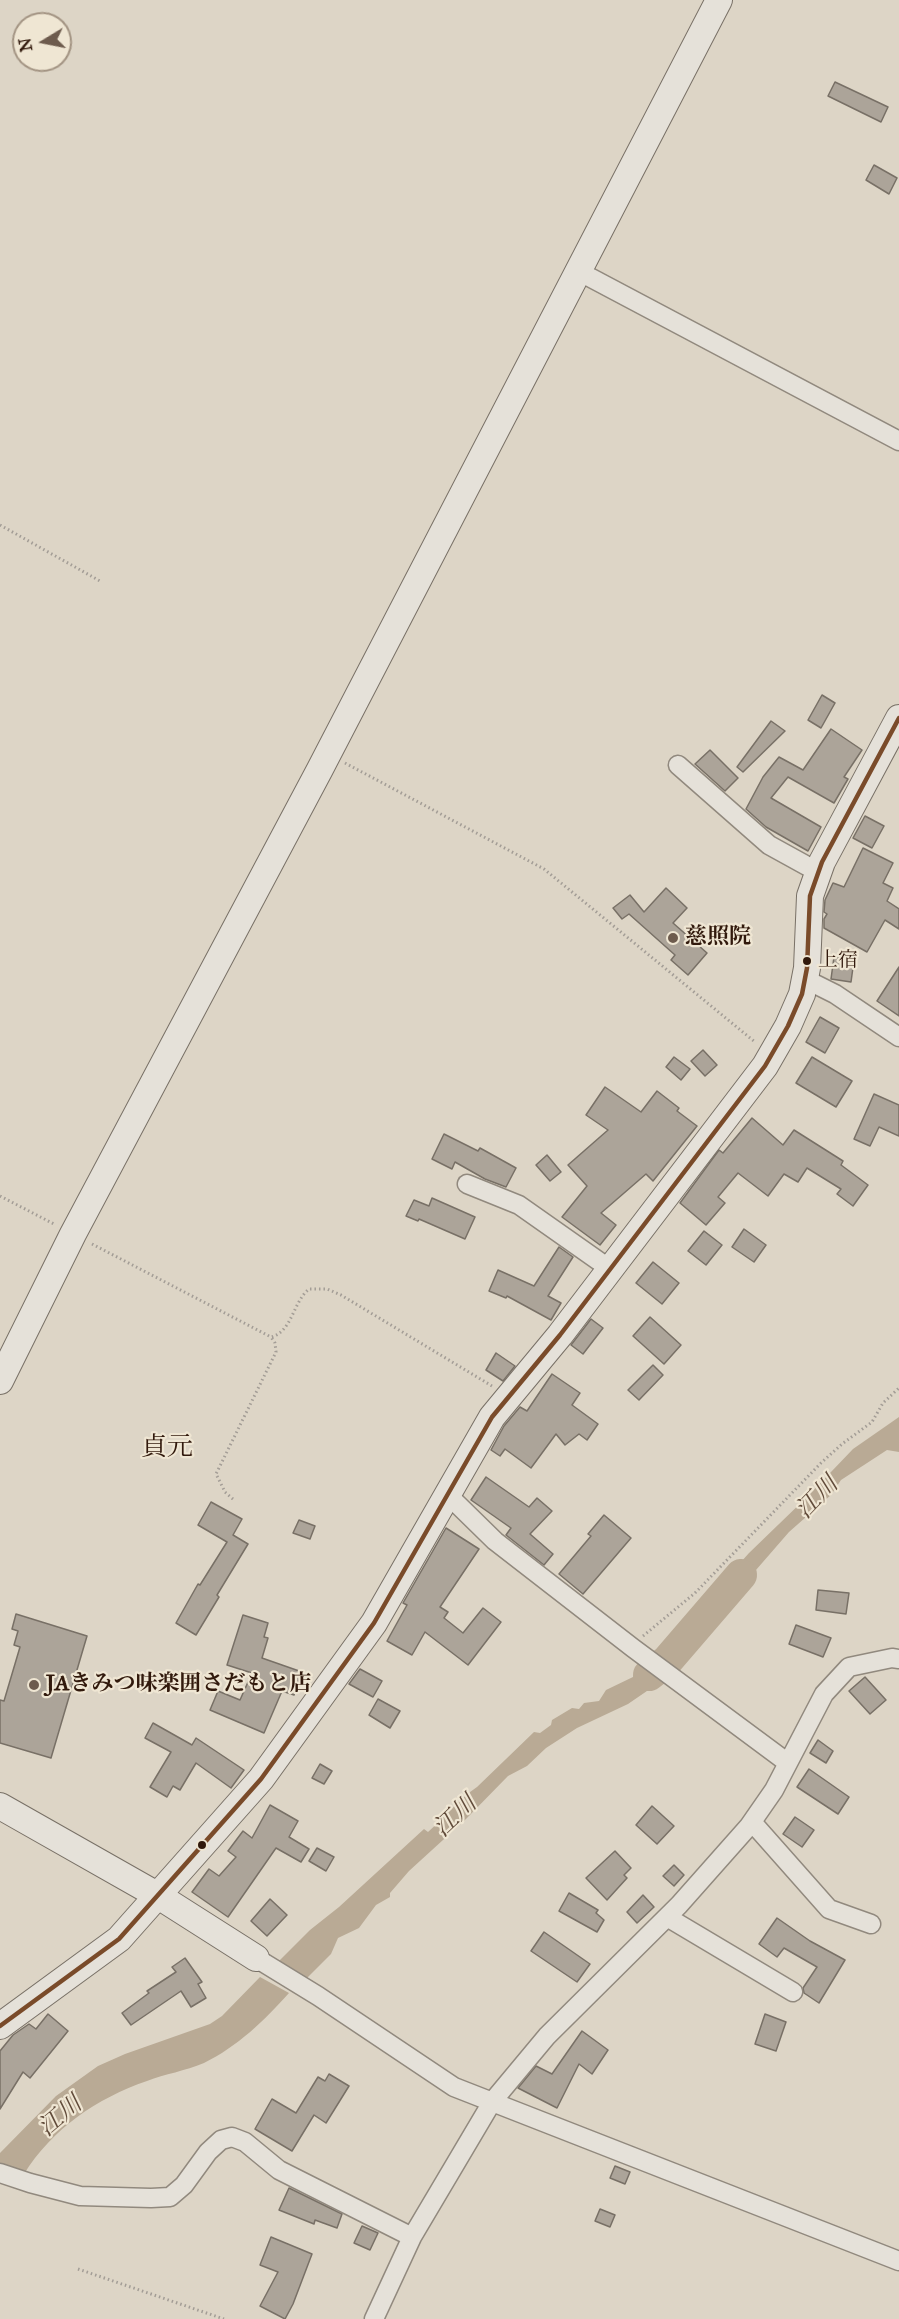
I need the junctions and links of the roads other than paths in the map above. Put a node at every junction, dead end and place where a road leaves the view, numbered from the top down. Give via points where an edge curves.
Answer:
1 (719, 0) edge
2 (578, 270) junction
3 (899, 441) edge
4 (897, 728) edge
5 (678, 765) dead end
6 (818, 872) junction
7 (805, 979) junction
8 (899, 1037) edge
9 (467, 1184) dead end
10 (610, 1269) junction
11 (0, 1381) edge
12 (448, 1495) junction
13 (899, 1659) edge
14 (788, 1763) junction
15 (0, 1806) edge
16 (752, 1822) junction
17 (157, 1895) junction
18 (667, 1917) junction
19 (871, 1924) dead end
20 (256, 1958) joint
21 (793, 1992) dead end
22 (0, 2026) edge
23 (492, 2102) junction
24 (0, 2173) edge
25 (412, 2237) junction
26 (899, 2261) edge
27 (374, 2319) edge

1 - 2 street
2 - 3 street
2 - 11 street
4 - 6 street
5 - 6 street via 769,845
6 - 7 street via 810,896
7 - 8 street
7 - 10 street via 788,1026 765,1066
9 - 10 street via 519,1205
10 - 12 street via 492,1417
12 - 14 street via 495,1541
12 - 17 street via 368,1632 261,1779
13 - 14 street via 849,1667 824,1694
14 - 16 street
15 - 17 street
16 - 18 street
16 - 19 street via 830,1909
17 - 20 street
17 - 22 street via 118,1939
18 - 21 street
18 - 23 street via 547,2036
20 - 23 street via 454,2087
23 - 25 street
23 - 26 street
24 - 25 street via 80,2196 170,2197 214,2146 232,2137 245,2142 279,2170
25 - 27 street

